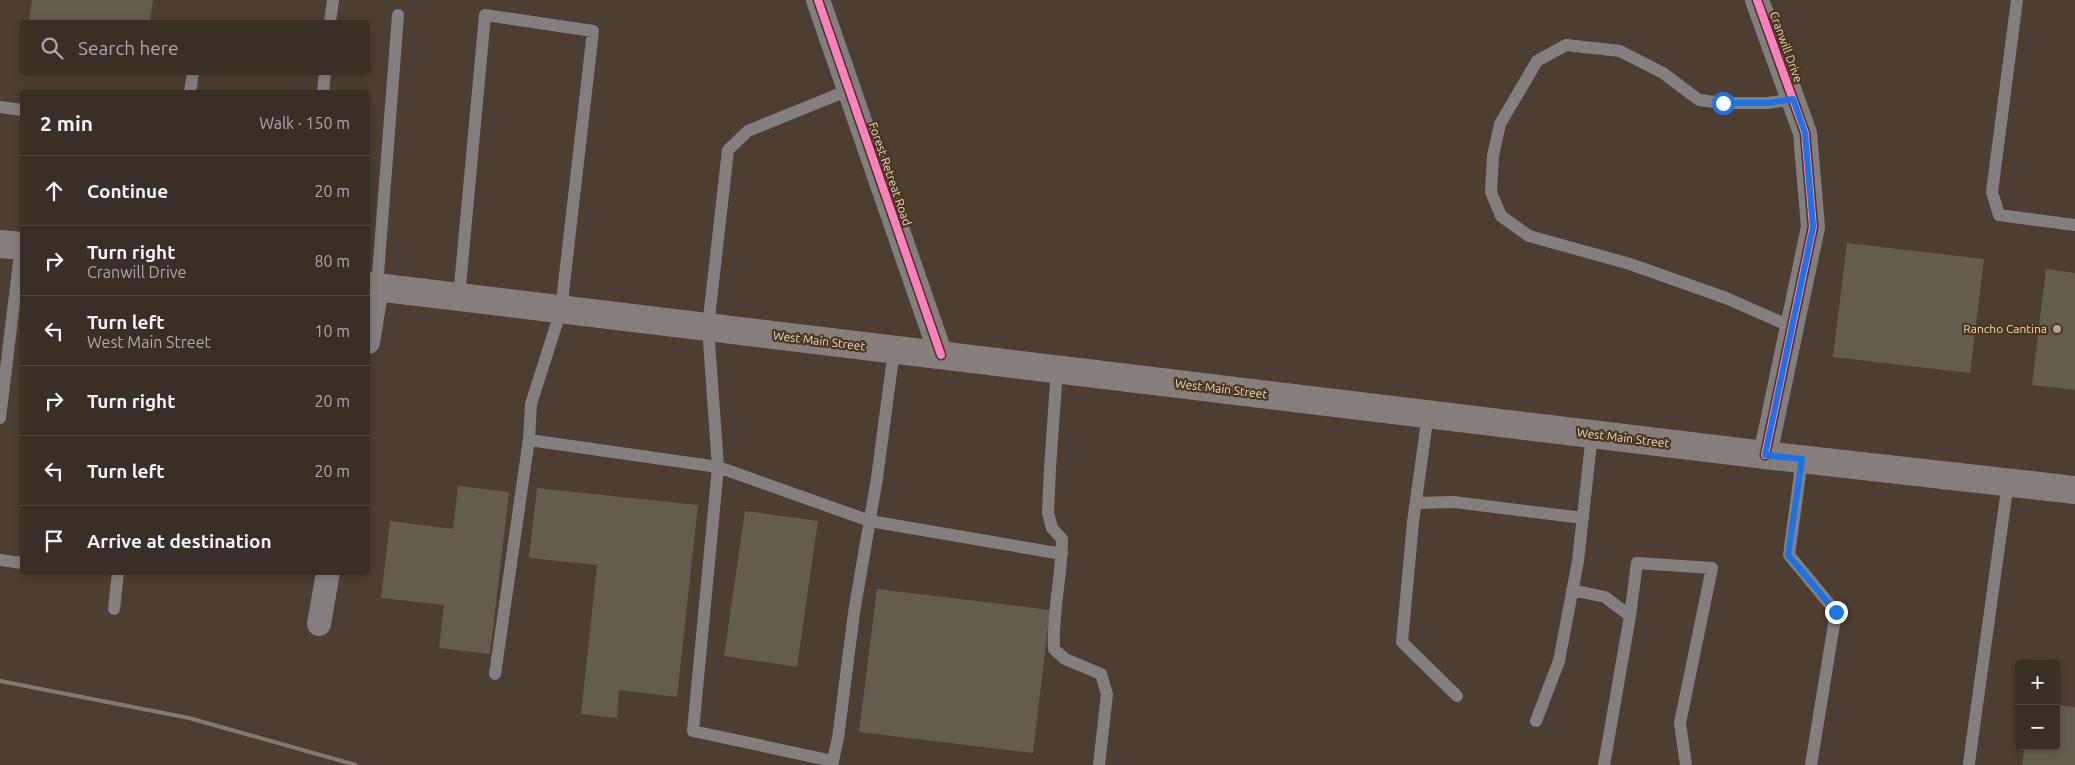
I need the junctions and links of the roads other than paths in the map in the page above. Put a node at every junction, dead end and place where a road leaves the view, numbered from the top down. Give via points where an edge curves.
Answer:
1 (333, 0) edge
2 (818, 0) edge
3 (1757, 0) edge
4 (2017, 0) edge
5 (398, 15) dead end
6 (330, 20) edge
7 (193, 75) edge
8 (325, 75) edge
9 (190, 90) edge
10 (323, 90) edge
11 (849, 90) junction
12 (1793, 99) junction
13 (0, 107) edge
14 (20, 110) edge
15 (2075, 225) edge
16 (15, 245) edge
17 (372, 286) edge
18 (458, 297) junction
19 (561, 310) junction
20 (370, 314) edge
21 (708, 327) junction
22 (1792, 327) junction
23 (894, 350) junction
24 (941, 355) junction
25 (1057, 369) junction
26 (1428, 414) junction
27 (0, 418) edge
28 (1592, 434) junction
29 (529, 440) junction
30 (1765, 455) junction
31 (1802, 459) junction
32 (718, 467) junction
33 (2008, 482) junction
34 (2075, 490) edge
35 (1416, 503) junction
36 (1583, 518) junction
37 (870, 521) junction
38 (1062, 554) junction
39 (0, 560) edge
40 (20, 563) edge
41 (118, 575) edge
42 (327, 575) edge
43 (1572, 590) junction
44 (114, 608) dead end
45 (1630, 616) junction
46 (319, 624) dead end
47 (495, 674) dead end
48 (1456, 696) dead end
49 (1536, 721) dead end
50 (833, 763) edge
51 (1968, 763) dead end
52 (1099, 765) edge
53 (1604, 765) edge
54 (1686, 765) edge
55 (1811, 765) edge

1 - 6 lane
2 - 11 street, Forest Retreat Road
3 - 12 street, Cranwill Drive
4 - 15 lane via 1992,192 1999,215
5 - 17 lane
7 - 9 lane
8 - 10 lane
11 - 21 lane via 748,131 728,150
11 - 24 street, Forest Retreat Road
12 - 22 street, Cranwill Drive via 1805,133 1813,227
12 - 22 lane via 1768,103 1699,100 1663,73 1620,51 1566,45 1537,61 1500,124 1493,156 1491,192 1501,216 1529,236 1726,298
13 - 14 lane
16 - 27 lane
17 - 18 main road, West Main Street
17 - 20 street
18 - 19 main road, West Main Street
18 - 19 lane via 485,15 594,31
19 - 21 main road, West Main Street
19 - 29 lane via 531,404
21 - 23 main road, West Main Street
21 - 32 lane
22 - 30 street, Cranwill Drive
23 - 24 main road, West Main Street
23 - 37 lane
24 - 25 main road, West Main Street
25 - 26 main road, West Main Street
25 - 38 lane via 1048,513 1052,528 1062,539
26 - 28 main road, West Main Street
26 - 35 lane
28 - 30 main road, West Main Street
28 - 36 lane
29 - 32 lane
29 - 47 lane
30 - 31 main road, West Main Street
31 - 33 main road, West Main Street
31 - 55 lane via 1788,555 1836,612
32 - 37 lane
32 - 50 lane via 693,731
33 - 34 main road, West Main Street
33 - 51 lane
35 - 36 lane via 1454,502
35 - 48 lane via 1402,642
36 - 43 lane
37 - 38 lane
37 - 50 lane
38 - 52 lane via 1052,626 1054,649 1065,659 1101,674 1107,694
39 - 40 lane
41 - 44 lane
42 - 46 street
43 - 45 lane via 1605,597
43 - 49 lane via 1559,661
45 - 53 lane
45 - 54 lane via 1637,563 1712,568 1680,723

